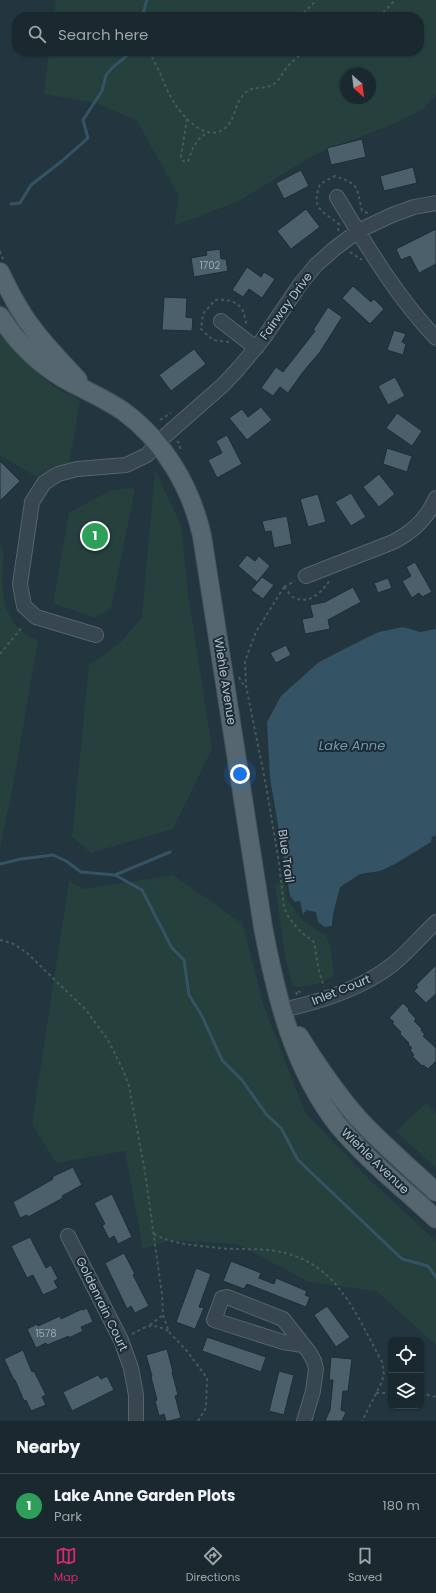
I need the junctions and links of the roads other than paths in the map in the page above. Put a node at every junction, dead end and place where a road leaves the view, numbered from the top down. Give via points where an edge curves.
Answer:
1 (337, 198) dead end
2 (436, 203) edge
3 (358, 232) junction
4 (2, 268) edge
5 (0, 316) edge
6 (221, 321) dead end
7 (436, 338) edge
8 (256, 348) junction
9 (92, 393) junction
10 (163, 438) junction
11 (436, 498) edge
12 (306, 576) dead end
13 (96, 635) dead end
14 (434, 928) edge
15 (282, 1010) junction
16 (436, 1192) edge
17 (436, 1219) edge
18 (68, 1236) dead end
19 (303, 1345) junction
20 (136, 1421) edge
21 (304, 1421) edge

1 - 3 street
2 - 3 street, Fairway Drive via 392,215
3 - 7 street via 382,270
3 - 8 street, Fairway Drive via 316,265
4 - 9 main road, Wiehle Avenue via 13,298 30,325 44,344
5 - 9 main road, Wiehle Avenue via 17,339 48,369
6 - 8 street
8 - 10 street, Fairway Drive via 223,385
9 - 10 main road, Wiehle Avenue
10 - 13 street, Fairway Drive via 146,455 126,466 78,469 58,474 44,483 32,502 20,584 24,606 36,617
10 - 15 main road, Wiehle Avenue via 198,515 259,904
11 - 12 street via 425,518 404,536
14 - 15 street, Inlet Court via 400,958 369,980 313,1002
15 - 16 main road, Wiehle Avenue via 325,1076 357,1117
15 - 17 main road, Wiehle Avenue via 306,1074 332,1116 356,1145
18 - 20 street, Goldenrain Court via 121,1340 131,1368 136,1395
19 - 19 street via 283,1319 227,1297 222,1298 214,1320 283,1342
19 - 21 street via 314,1361 316,1369 313,1391

